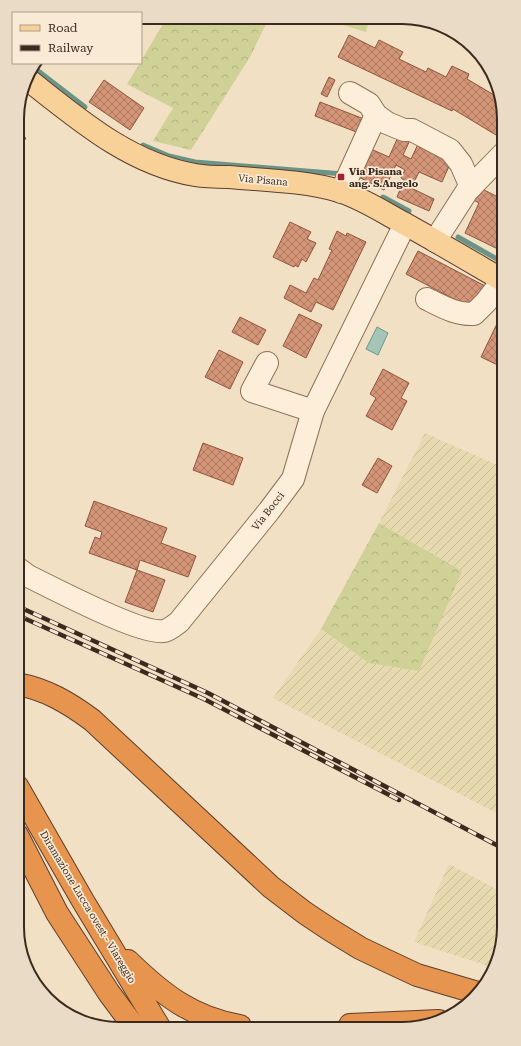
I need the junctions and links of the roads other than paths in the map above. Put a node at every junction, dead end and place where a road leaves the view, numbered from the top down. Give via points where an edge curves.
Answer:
1 (31, 82) edge
2 (350, 93) dead end
3 (376, 115) junction
4 (497, 160) edge
5 (471, 187) junction
6 (341, 192) junction
7 (405, 224) junction
8 (435, 241) junction
9 (497, 276) edge
10 (497, 289) edge
11 (427, 299) dead end
12 (268, 362) dead end
13 (313, 411) junction
14 (24, 573) edge
15 (24, 686) edge
16 (24, 798) edge
17 (24, 848) edge
18 (83, 901) junction
19 (472, 991) edge
20 (131, 1022) edge
21 (157, 1022) edge
22 (222, 1022) edge

1 - 6 main road, Via Pisana via 105,137 140,158 158,165 197,175 302,184
2 - 3 street via 369,104
3 - 5 street via 387,123 404,130 412,130 450,150 461,164
3 - 6 street
4 - 5 street
5 - 8 street
6 - 7 main road, Via Pisana
7 - 8 main road, Via Pisana
7 - 13 street, Via Bocci
8 - 9 main road, Via Pisana
10 - 11 street via 474,314 462,314
12 - 13 street via 252,391
13 - 14 street, Via Bocci via 293,479 179,622 164,631 152,631 120,620
15 - 19 highway via 70,704 92,720 271,887 329,929 360,948 417,975
16 - 18 highway, Diramazione Lucca ovest - Viareggio
17 - 20 highway via 57,913
18 - 21 highway, Diramazione Lucca ovest - Viareggio
18 - 22 highway via 120,953 153,986 195,1013

